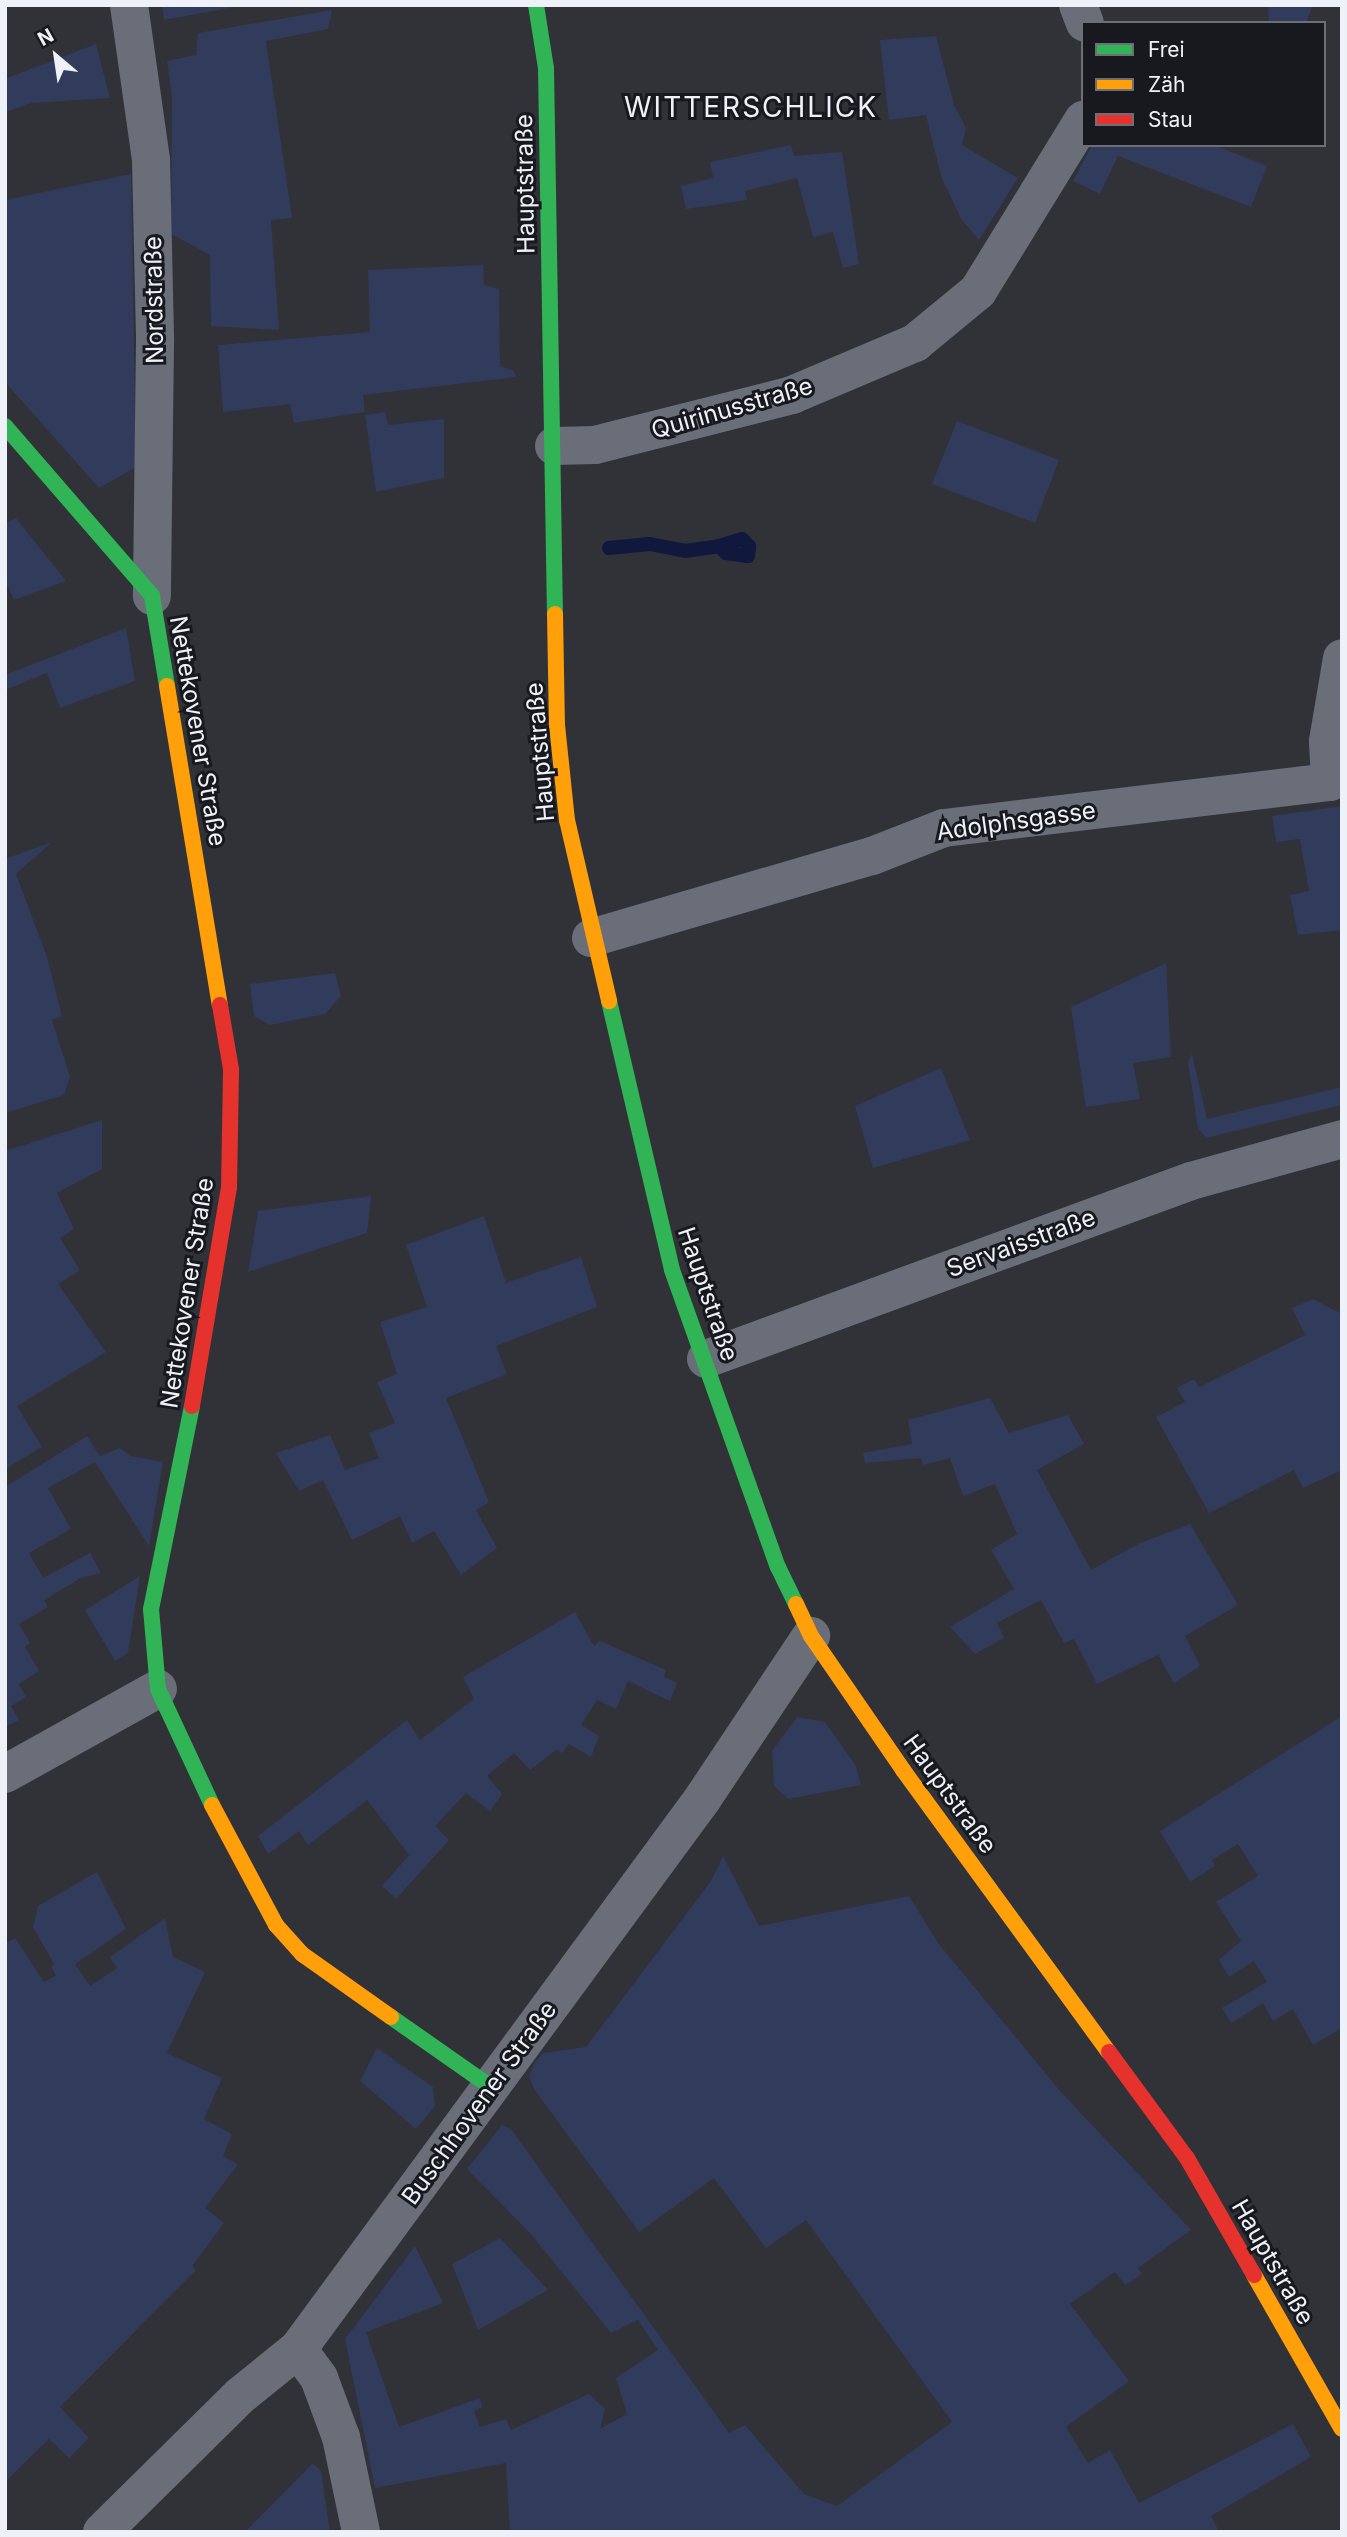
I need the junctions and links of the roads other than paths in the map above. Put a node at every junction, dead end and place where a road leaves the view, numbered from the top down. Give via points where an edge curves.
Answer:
1 (129, 5) edge
2 (536, 5) edge
3 (1081, 123) edge
4 (5, 426) edge
5 (554, 446) junction
6 (152, 596) junction
7 (1342, 658) edge
8 (591, 938) junction
9 (1342, 1139) edge
10 (706, 1359) junction
11 (811, 1636) junction
12 (158, 1689) junction
13 (5, 1774) edge
14 (491, 2087) junction
15 (298, 2349) junction
16 (1342, 2429) edge
17 (102, 2532) edge
18 (361, 2532) edge

1 - 6 street, Nordstraße via 151,160 155,342
2 - 5 main road, Hauptstraße via 546,68
3 - 5 street, Quirinusstraße via 978,291 915,343 792,395 595,445
4 - 6 main road, Nettekovener Straße
5 - 8 main road, Hauptstraße via 557,726 567,820
6 - 12 main road, Nettekovener Straße via 231,1069 229,1188 189,1427 151,1609
7 - 8 street, Adolphsgasse via 1328,741 1330,782 944,828 872,856
8 - 10 main road, Hauptstraße via 671,1270
9 - 10 street, Servaisstraße via 1191,1181
10 - 11 main road, Hauptstraße via 778,1567
11 - 14 street, Buschhovener Straße via 703,1798
11 - 16 main road, Hauptstraße via 1187,2158
12 - 13 street
12 - 14 main road, Nettekovener Straße via 227,1838 276,1925 302,1954
14 - 15 street, Buschhovener Straße
15 - 17 street, Buschhovener Straße via 241,2395
15 - 18 street via 319,2378 341,2437

